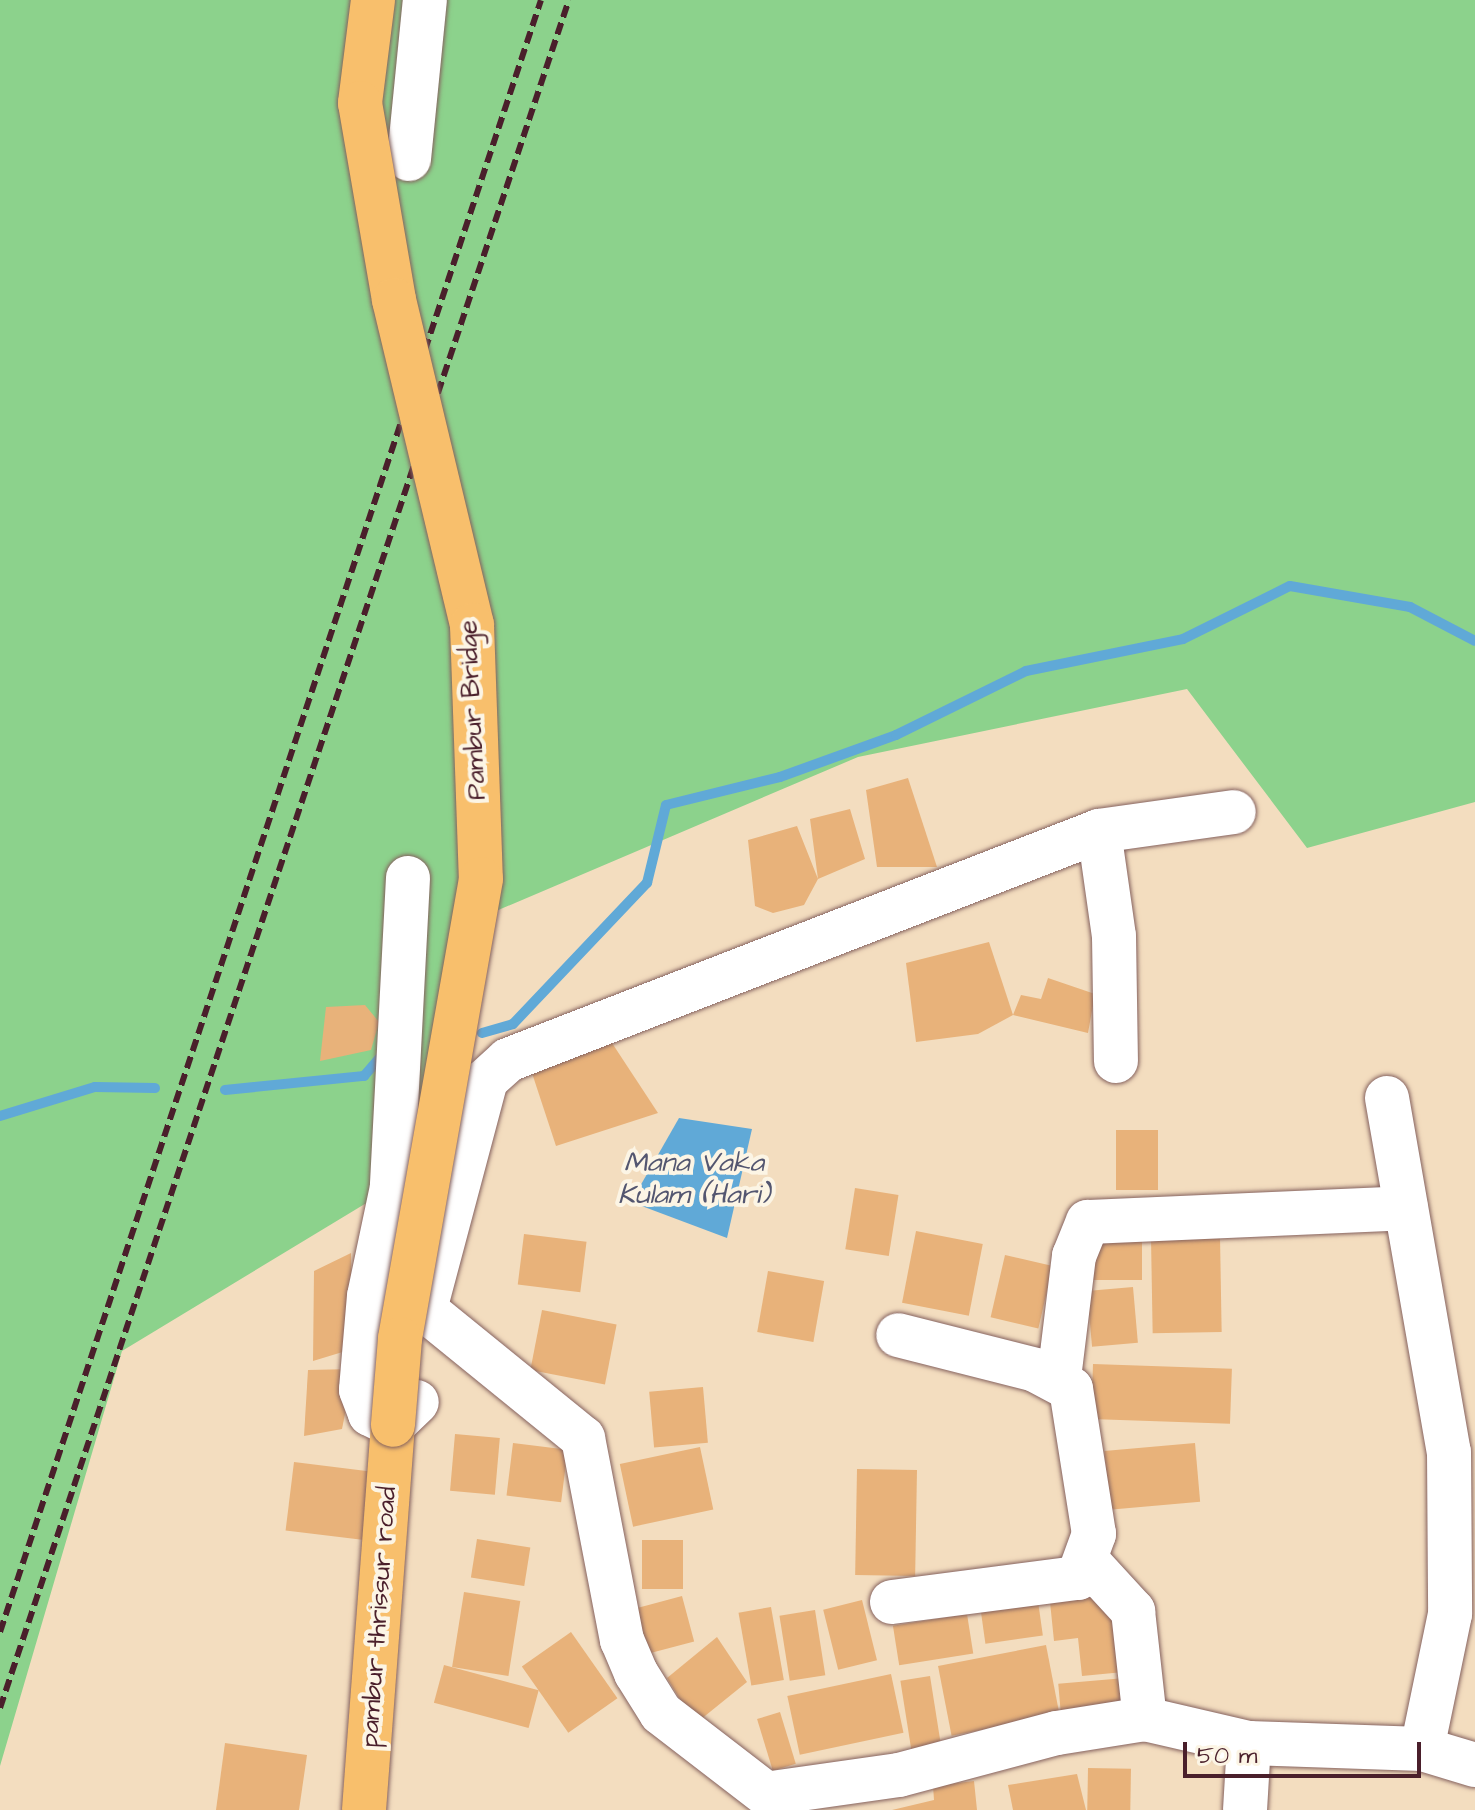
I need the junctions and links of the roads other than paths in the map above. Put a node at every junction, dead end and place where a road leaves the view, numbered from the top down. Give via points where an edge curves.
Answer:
1 (373, 0) edge
2 (425, 0) edge
3 (409, 159) dead end
4 (1234, 812) dead end
5 (1099, 831) junction
6 (408, 878) dead end
7 (1116, 1061) dead end
8 (1387, 1098) dead end
9 (1406, 1208) junction
10 (424, 1309) junction
11 (898, 1335) dead end
12 (1059, 1378) junction
13 (393, 1425) junction
14 (1088, 1562) junction
15 (892, 1602) dead end
16 (1145, 1719) junction
17 (1249, 1743) junction
18 (1422, 1749) junction
19 (1475, 1765) edge
20 (779, 1802) edge
21 (364, 1810) edge
22 (1245, 1810) edge

1 - 13 main road, Pambur Bridge, bridge via 360,103 394,300 472,625 481,879 400,1339
2 - 3 street
4 - 5 street
5 - 7 street via 1114,936
5 - 10 street via 508,1060 486,1080
6 - 13 street via 392,1187 369,1296 361,1390 370,1414
8 - 9 street
9 - 12 street via 1088,1222 1074,1256
9 - 18 street via 1449,1452 1450,1614
10 - 13 street via 417,1403
10 - 20 street via 583,1438 622,1640 636,1673 661,1713
11 - 12 street
12 - 14 street via 1082,1423 1094,1534
13 - 21 main road, pambur thrissur road
14 - 15 street via 1078,1578 1057,1585
14 - 16 street via 1133,1611
16 - 17 street
16 - 20 street via 1057,1733
17 - 18 street
17 - 22 street
18 - 19 street

